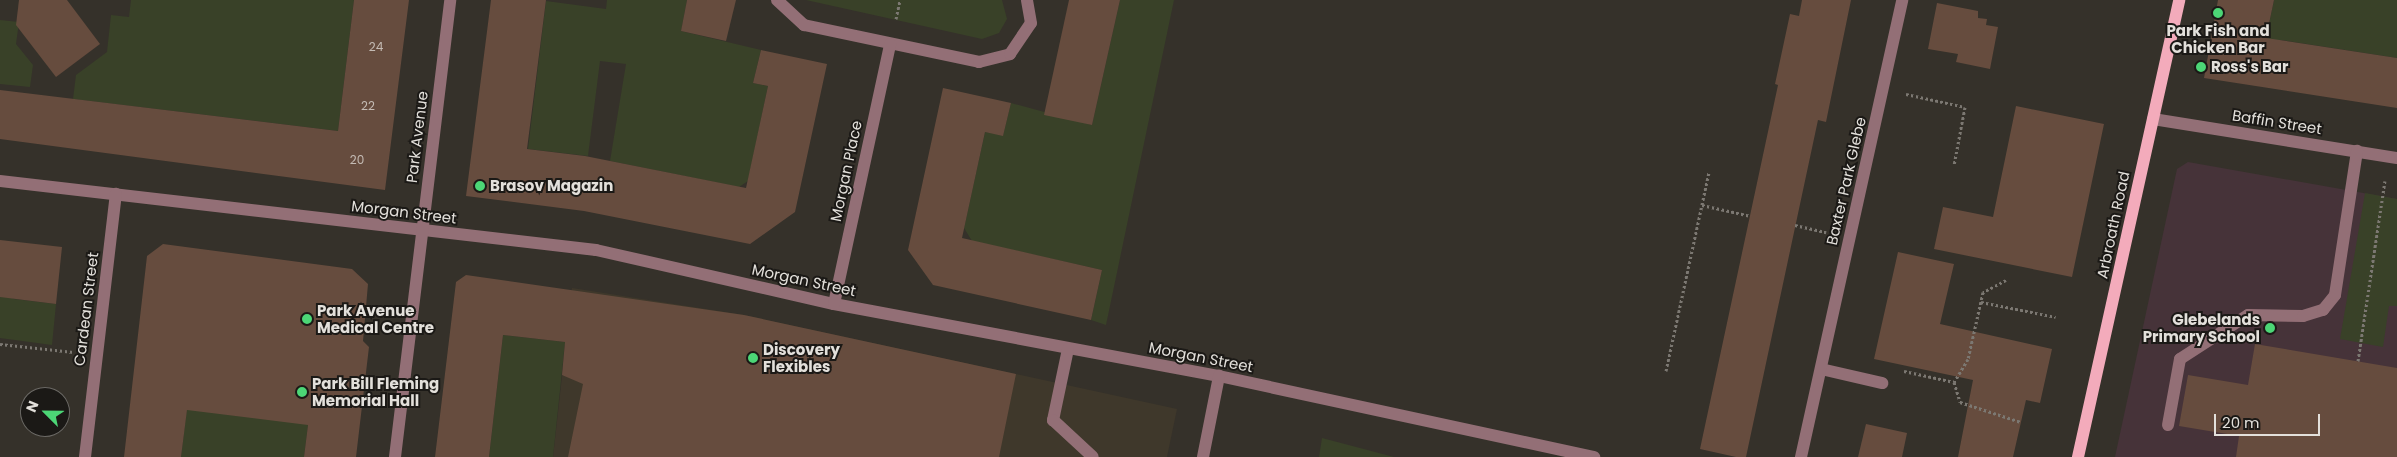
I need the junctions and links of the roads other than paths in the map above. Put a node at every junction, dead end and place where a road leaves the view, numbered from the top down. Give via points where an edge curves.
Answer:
1 (450, 0) edge
2 (776, 0) edge
3 (1027, 0) edge
4 (1902, 0) edge
5 (2179, 0) edge
6 (890, 44) junction
7 (2153, 119) junction
8 (2357, 152) junction
9 (2393, 157) edge
10 (0, 181) edge
11 (116, 194) junction
12 (423, 231) junction
13 (834, 304) junction
14 (1068, 349) junction
15 (1822, 369) junction
16 (1219, 376) junction
17 (1882, 383) road end
18 (2168, 424) dead end
19 (1548, 452) edge
20 (85, 457) edge
21 (395, 457) edge
22 (1092, 457) edge
23 (1203, 457) edge
24 (1594, 457) edge
25 (1801, 457) edge
26 (2078, 457) edge

1 - 12 street, Park Avenue
2 - 6 street via 804,25
3 - 6 street via 1031,23 1010,54 979,62
4 - 15 street, Baxter Park Glebe
5 - 7 main road, Arbroath Road
6 - 13 street, Morgan Place
7 - 8 street, Baffin Street
7 - 26 main road, Arbroath Road
8 - 9 street, Baffin Street
8 - 18 street via 2335,296 2323,310 2303,316 2248,315 2180,359
10 - 11 street, Morgan Street
11 - 12 street, Morgan Street
11 - 20 street, Cardean Street
12 - 13 street, Morgan Street via 596,250
12 - 21 street, Park Avenue
13 - 14 street, Morgan Street
14 - 16 street, Morgan Street
14 - 22 street via 1054,420
15 - 17 street
15 - 25 street, Baxter Park Glebe
16 - 19 street, Morgan Street
16 - 23 street
19 - 24 street, Morgan Street

